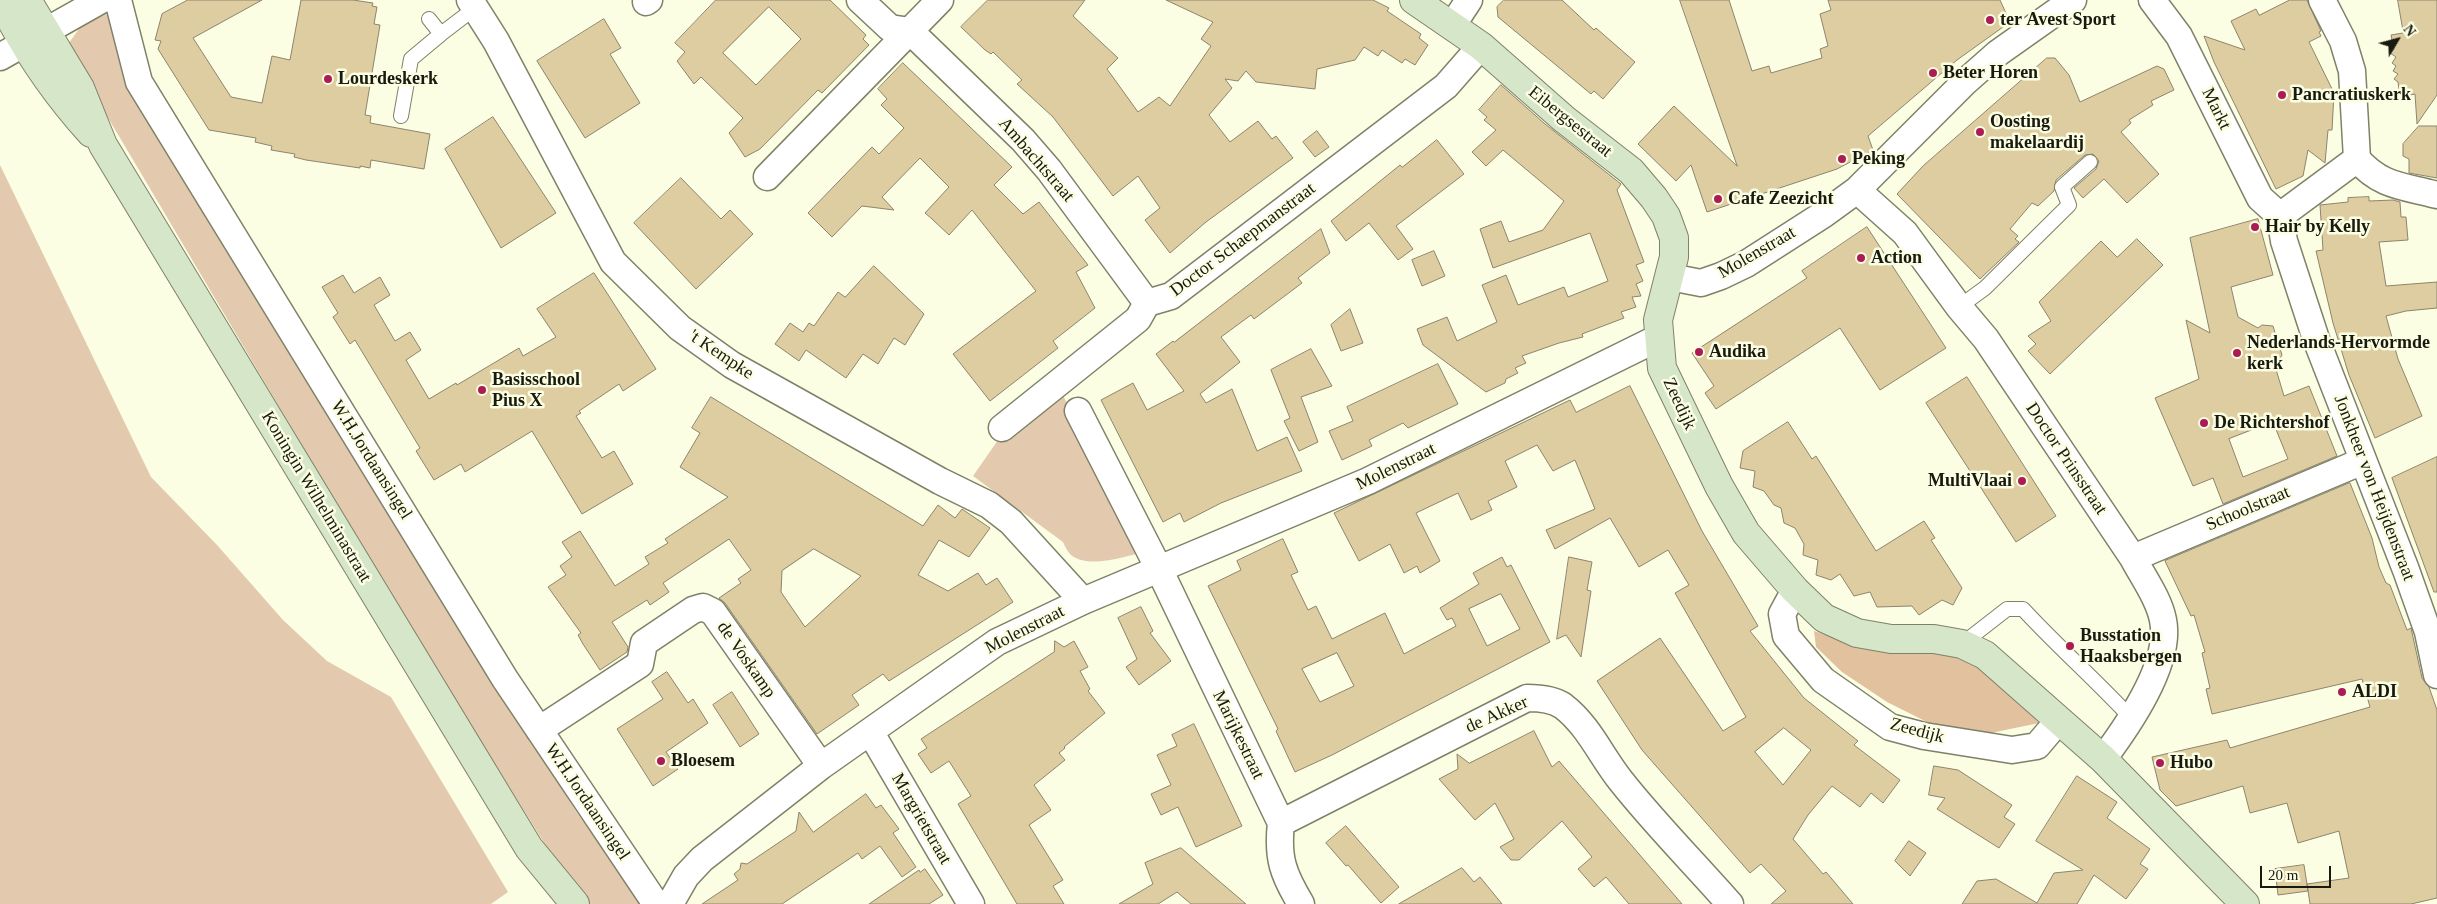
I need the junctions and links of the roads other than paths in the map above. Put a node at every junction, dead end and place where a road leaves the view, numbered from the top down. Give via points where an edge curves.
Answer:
1 (1, 0) edge
2 (27, 0) edge
3 (101, 0) edge
4 (118, 0) edge
5 (860, 0) edge
6 (1414, 0) edge
7 (1469, 0) edge
8 (2073, 0) edge
9 (2152, 0) edge
10 (2322, 0) edge
11 (934, 2) edge
12 (472, 4) edge
13 (429, 19) dead end
14 (1452, 26) junction
15 (910, 31) junction
16 (440, 34) junction
17 (37, 37) junction
18 (1481, 46) junction
19 (0, 57) edge
20 (400, 116) dead end
21 (2357, 159) junction
22 (2090, 162) dead end
23 (768, 177) dead end
24 (1858, 190) junction
25 (2437, 195) edge
26 (2280, 216) junction
27 (1670, 277) junction
28 (1148, 303) junction
29 (1959, 307) junction
30 (1658, 338) junction
31 (1078, 411) dead end
32 (1002, 428) dead end
33 (2362, 460) junction
34 (2133, 558) junction
35 (1159, 569) junction
36 (1796, 590) junction
37 (1083, 601) junction
38 (1962, 644) junction
39 (2437, 675) edge
40 (2132, 719) junction
41 (2059, 720) junction
42 (539, 730) junction
43 (871, 733) junction
44 (2103, 759) junction
45 (821, 766) junction
46 (1281, 823) junction
47 (529, 848) junction
48 (552, 904) edge
49 (575, 904) edge
50 (656, 904) edge
51 (670, 904) edge
52 (971, 904) edge
53 (1301, 904) edge
54 (1730, 904) edge
55 (2245, 904) edge

1 - 17 main road, Koningin Wilhelminastraat
2 - 17 main road, Koningin Wilhelminastraat
3 - 17 street
4 - 42 street, W.H.Jordaansingel via 139,82
5 - 15 street, Ambachtstraat via 890,28
6 - 14 main road, Eibergsestraat
7 - 14 street
8 - 24 street, Molenstraat via 1998,53 1964,83
9 - 26 street, Markt via 2179,36 2260,198
10 - 21 street via 2343,41 2352,71
11 - 15 street
12 - 16 lane
12 - 37 street, 't Kempke via 496,41 613,262 680,328 732,365 989,506 1011,522
13 - 16 lane
14 - 18 main road, Eibergsestraat
15 - 23 street
15 - 28 street, Ambachtstraat via 1023,140
16 - 20 lane via 411,59
17 - 19 street
17 - 47 main road, Koningin Wilhelminastraat via 64,103 102,146
18 - 27 main road, Eibergsestraat via 1564,119 1631,172 1654,198 1666,216 1674,238
18 - 28 street, Doctor Schaepmanstraat via 1446,86 1171,296
21 - 25 street via 2369,173 2383,182
21 - 26 street
22 - 29 lane via 2062,187 2069,205 1985,288
24 - 27 street, Molenstraat via 1746,264 1721,276 1701,282
24 - 29 street, Doctor Prinsstraat via 1905,233
26 - 33 street, Jonkheer von Heijdenstraat via 2284,241 2316,339
27 - 30 main road via 1658,320
28 - 32 street, Doctor Schaepmanstraat via 1138,318
29 - 34 street, Doctor Prinsstraat via 1986,338
30 - 35 street, Molenstraat via 1368,481
30 - 36 main road, Zeedijk via 1662,368 1719,486 1746,533
31 - 35 street
33 - 34 street, Schoolstraat
33 - 39 street, Jonkheer von Heijdenstraat via 2428,632
34 - 40 street, Doctor Prinsstraat via 2164,621 2157,667
35 - 37 street, Molenstraat
35 - 46 street, Marijkestraat
36 - 38 main road, Zeedijk via 1824,618 1858,633
36 - 41 street, Zeedijk via 1782,614 1786,636 1822,680 1890,727 1924,736 2012,750 2037,746
37 - 43 street, Molenstraat via 997,642
38 - 40 lane via 2007,609 2023,609
38 - 41 main road, Zeedijk via 1985,655
40 - 44 street, Doctor Prinsstraat
41 - 44 main road, Zeedijk
42 - 45 street, de Voskamp via 640,664 644,643 693,610 703,607 712,612
42 - 50 street, W.H.Jordaansingel
43 - 45 street, Molenstraat
43 - 52 street, Margrietstraat
44 - 55 main road, Zeedijk
45 - 51 street, Molenstraat via 702,859 686,876
46 - 53 street via 1280,863
46 - 54 street, de Akker via 1527,698 1543,698 1561,704 1579,720 1625,788
47 - 48 main road, Koningin Wilhelminastraat
47 - 49 main road, Koningin Wilhelminastraat

